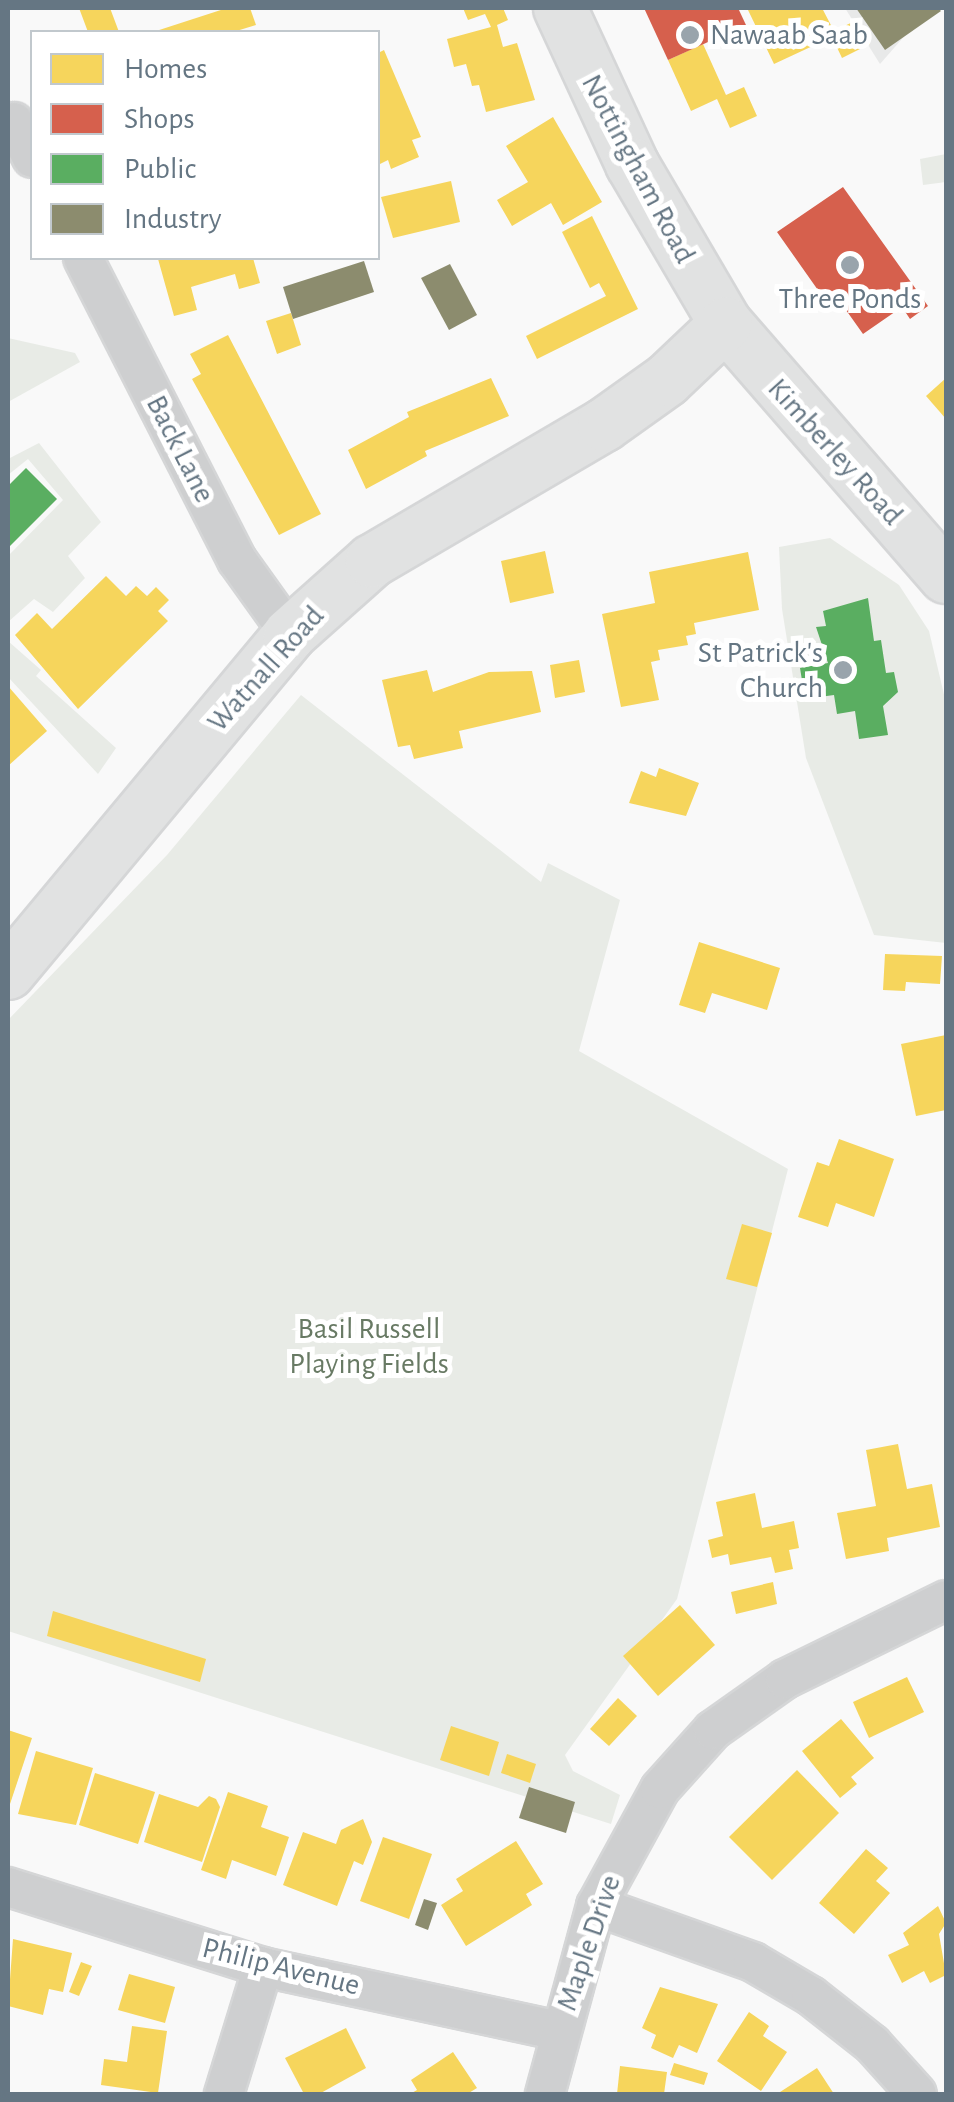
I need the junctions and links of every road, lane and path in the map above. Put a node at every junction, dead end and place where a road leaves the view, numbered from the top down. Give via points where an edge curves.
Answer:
1 (560, 8) edge
2 (14, 122) dead end
3 (30, 154) edge
4 (83, 260) edge
5 (726, 324) junction
6 (946, 577) edge
7 (290, 634) junction
8 (8, 973) edge
9 (946, 1600) edge
10 (8, 1887) edge
11 (596, 1906) junction
12 (263, 1967) junction
13 (559, 2031) junction
14 (224, 2094) edge
15 (545, 2094) edge
16 (917, 2094) edge

1 - 5 main road, Nottingham Road via 632,164
2 - 3 street
4 - 7 street, Back Lane via 237,560
5 - 6 main road, Kimberley Road
5 - 7 main road, Watnall Road via 667,380 604,424 372,561
7 - 8 main road, Watnall Road
9 - 11 street, Maple Drive via 785,1679 713,1730 660,1789
10 - 12 street, Philip Avenue
11 - 13 street, Maple Drive
11 - 16 street via 753,1962 797,1987 872,2044
12 - 13 street, Philip Avenue
12 - 14 street
13 - 15 street, Maple Drive

